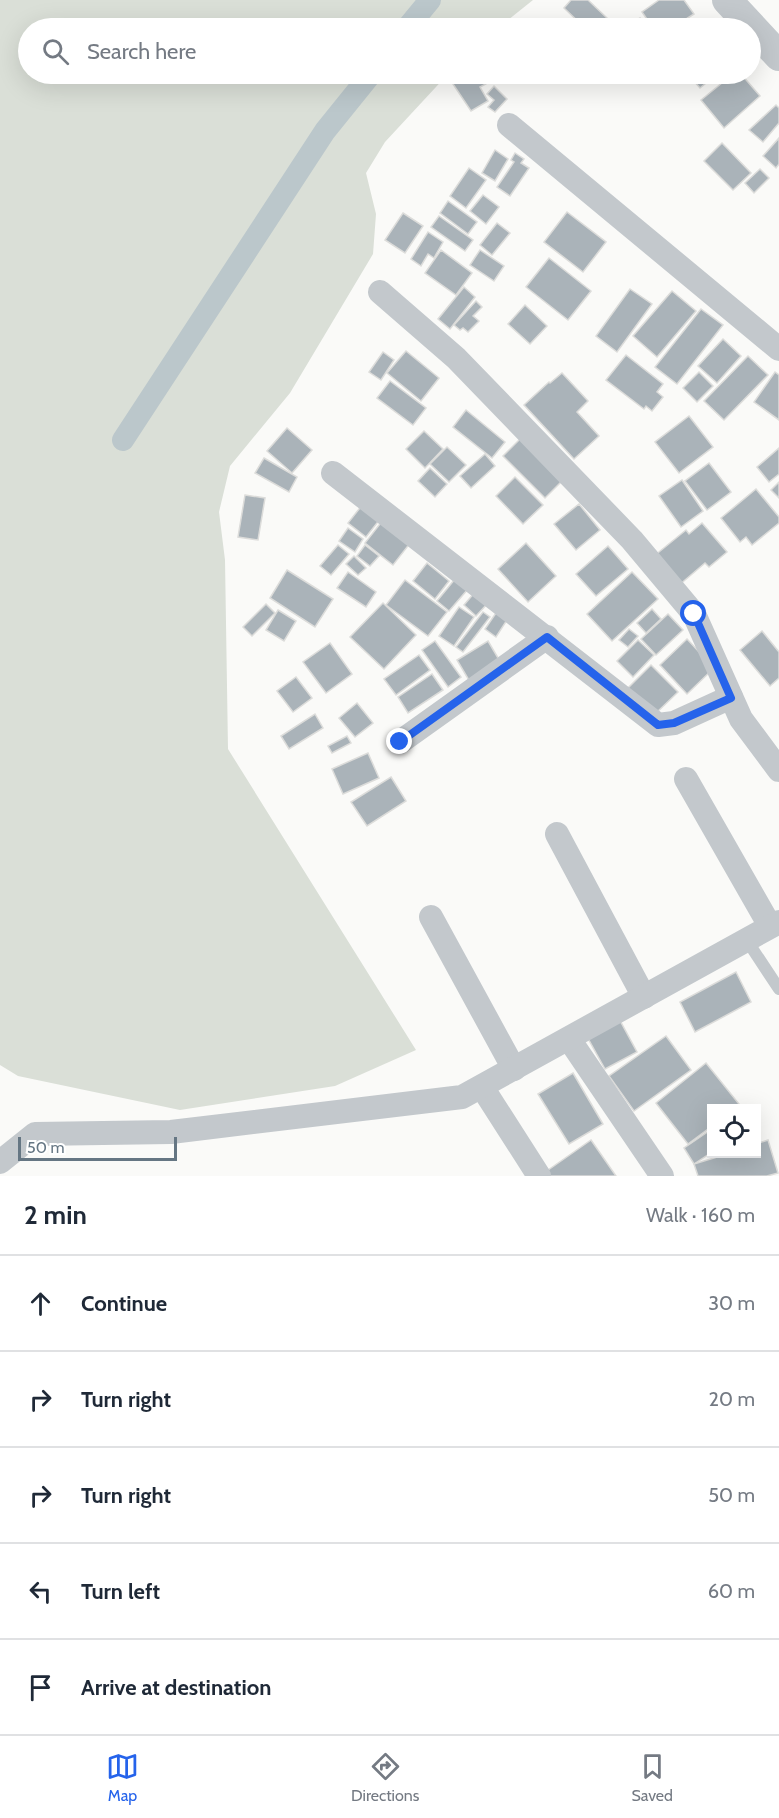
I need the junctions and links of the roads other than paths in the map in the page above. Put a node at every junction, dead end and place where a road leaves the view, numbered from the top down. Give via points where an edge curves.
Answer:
1 (727, 0) edge
2 (744, 18) edge
3 (761, 37) edge
4 (779, 56) edge
5 (508, 125) dead end
6 (380, 292) dead end
7 (779, 349) edge
8 (333, 472) dead end
9 (547, 637) junction
10 (731, 698) junction
11 (400, 742) dead end
12 (779, 770) edge
13 (686, 779) dead end
14 (557, 834) dead end
15 (432, 917) dead end
16 (774, 924) edge
17 (746, 939) junction
18 (779, 989) edge
19 (644, 997) junction
20 (569, 1039) junction
21 (514, 1069) junction
22 (482, 1087) junction
23 (0, 1162) edge
24 (539, 1176) edge
25 (662, 1176) edge

1 - 2 street
3 - 4 street
5 - 7 street
6 - 10 street via 456,358 632,540 694,614
8 - 9 street
9 - 10 street via 658,725 674,723
9 - 11 street
10 - 12 street via 741,719
13 - 16 street
14 - 19 street
15 - 21 street
16 - 17 street
17 - 18 lane
17 - 19 street
19 - 20 street
20 - 21 street
20 - 25 street
21 - 22 street
22 - 23 street via 462,1097 171,1132 35,1134
22 - 24 street

